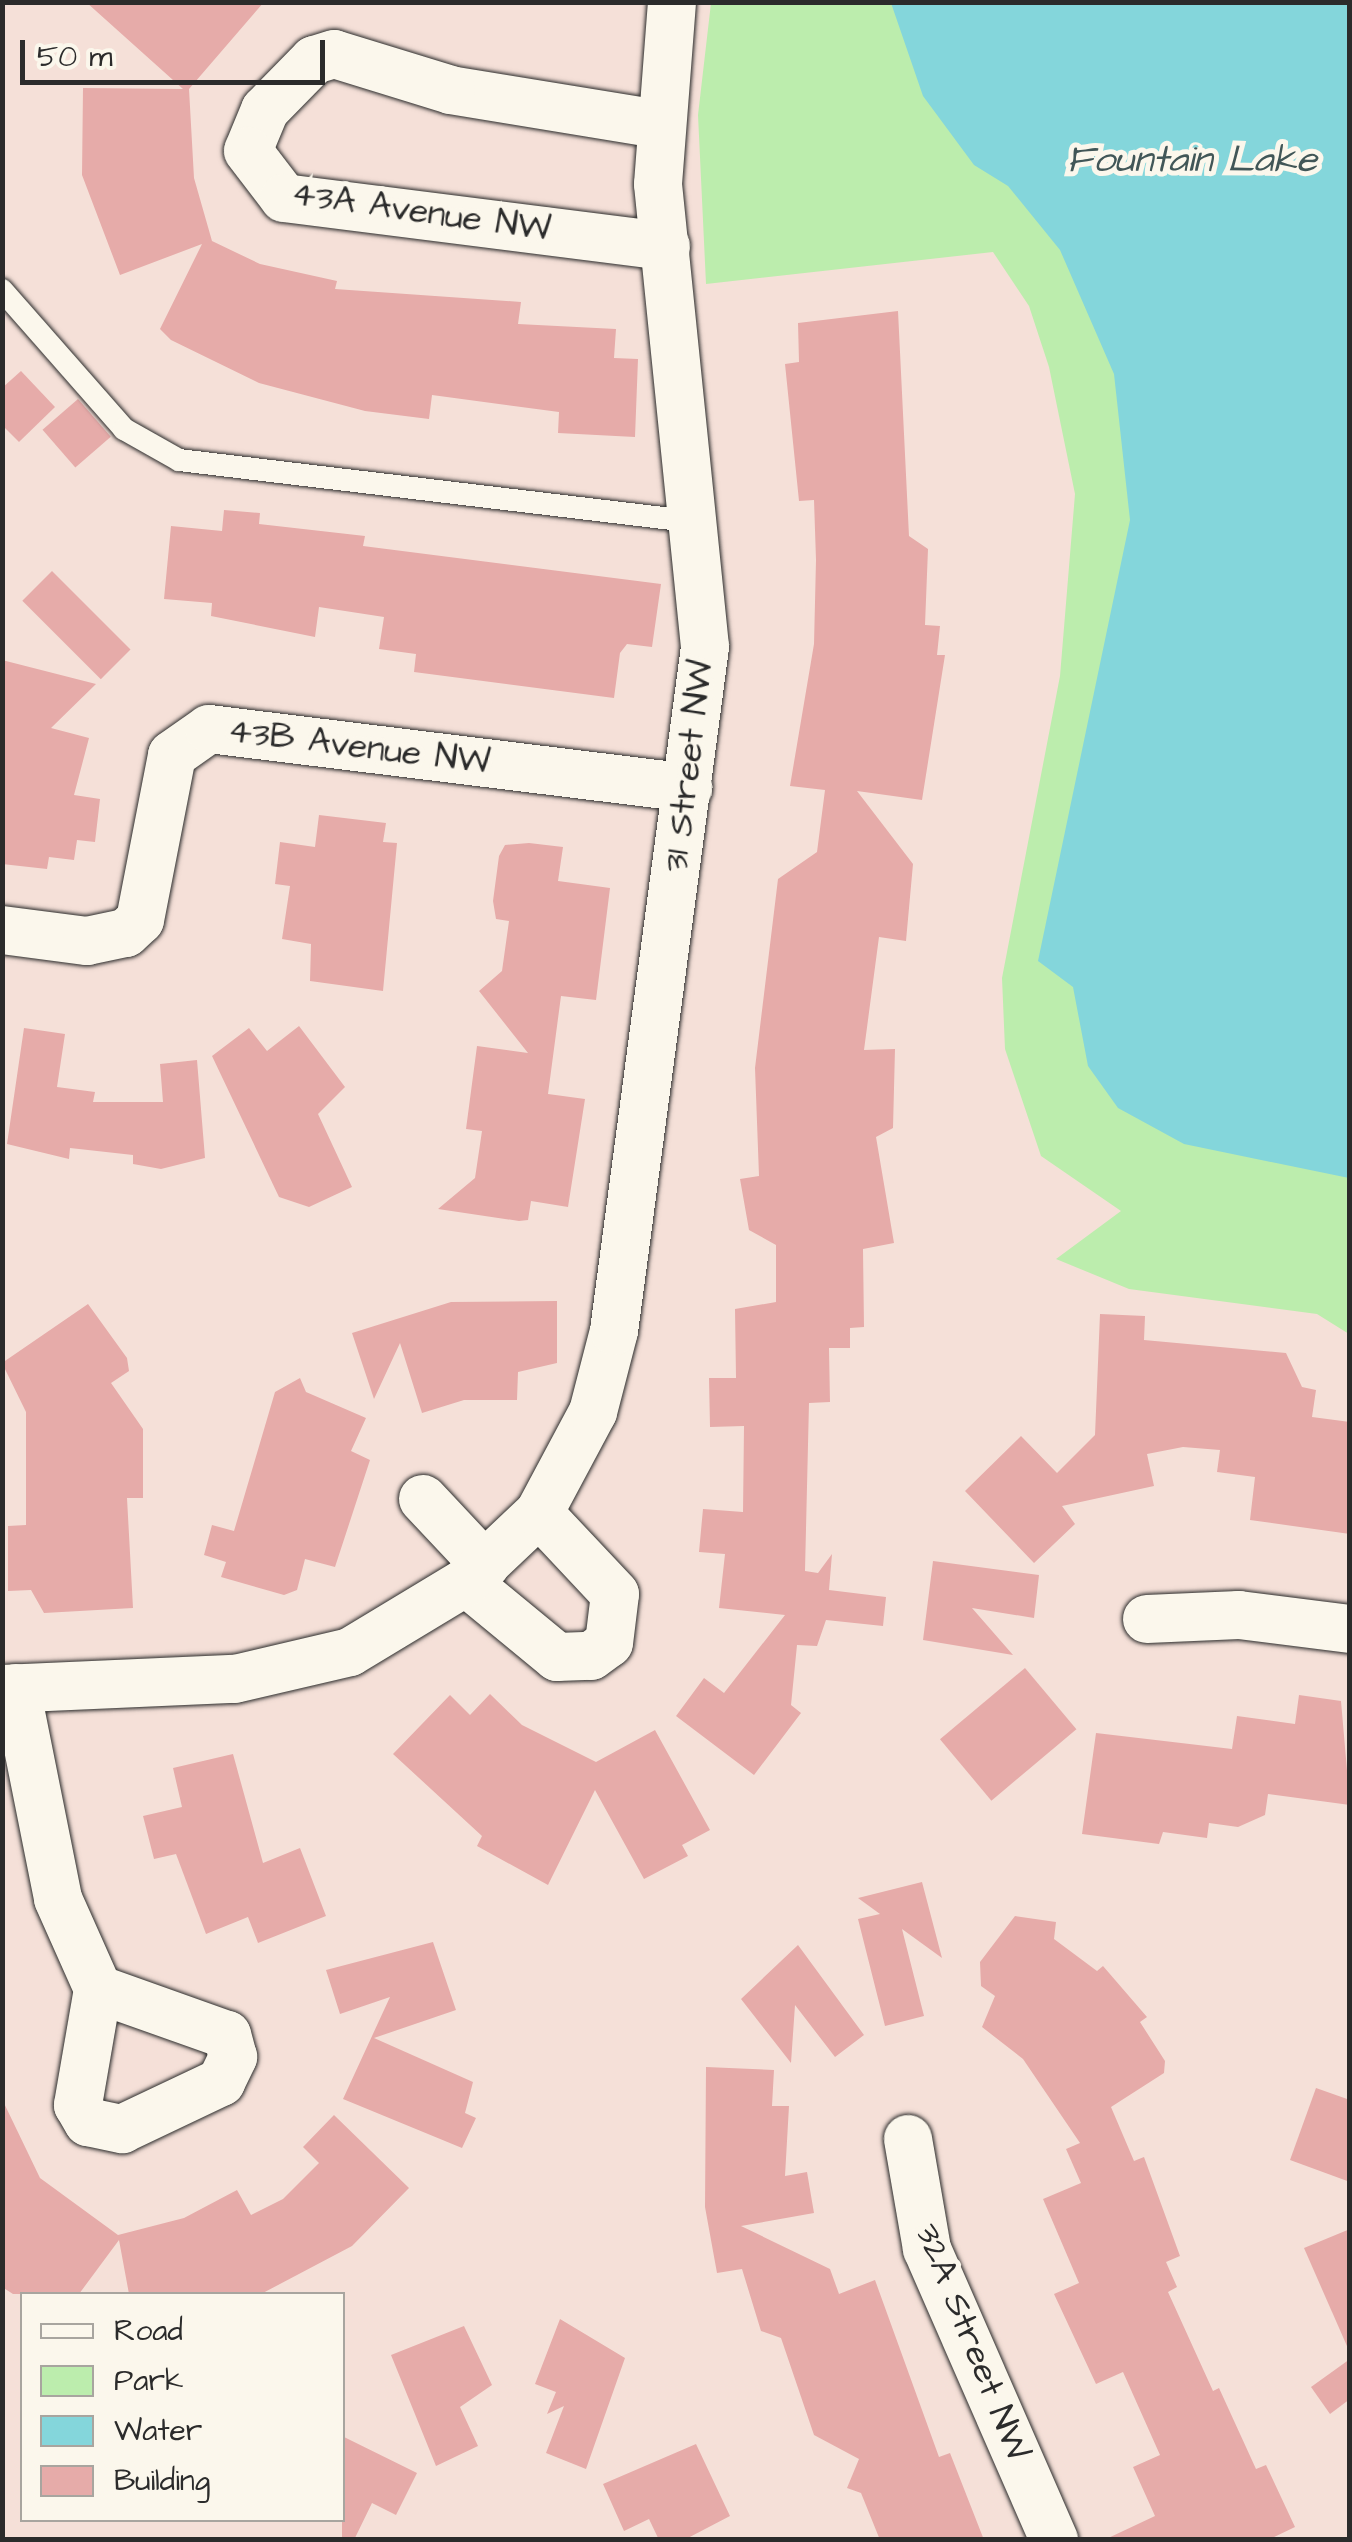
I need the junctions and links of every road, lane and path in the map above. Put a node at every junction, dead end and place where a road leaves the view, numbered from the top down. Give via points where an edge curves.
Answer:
1 (672, 2) edge
2 (658, 124) junction
3 (666, 246) junction
4 (2, 290) edge
5 (697, 522) junction
6 (688, 788) junction
7 (2, 930) edge
8 (424, 1499) dead end
9 (539, 1513) junction
10 (476, 1573) junction
11 (1147, 1618) dead end
12 (1350, 1630) edge
13 (9, 1688) edge
14 (98, 1989) dead end
15 (908, 2139) dead end
16 (1054, 2540) edge

1 - 2 street, 31 Street NW
2 - 3 street, 31 Street NW
2 - 3 street, 43A Avenue NW via 451,90 334,54 314,60 265,110 248,151 284,198
3 - 5 street, 31 Street NW
4 - 5 lane via 124,429 179,460
5 - 6 street, 31 Street NW via 704,647
6 - 7 street, 43B Avenue NW via 209,728 172,755 151,899 126,933 86,940
6 - 9 street, 31 Street NW via 614,1332 593,1412
8 - 10 street
9 - 10 street, 31 Street NW
9 - 10 street via 615,1594 609,1643 591,1656 557,1658
10 - 13 street, 31 Street NW via 380,1638 316,1664 235,1679
11 - 12 street via 1239,1615
13 - 14 street via 58,1899
15 - 16 street, 32A Street NW via 927,2249

